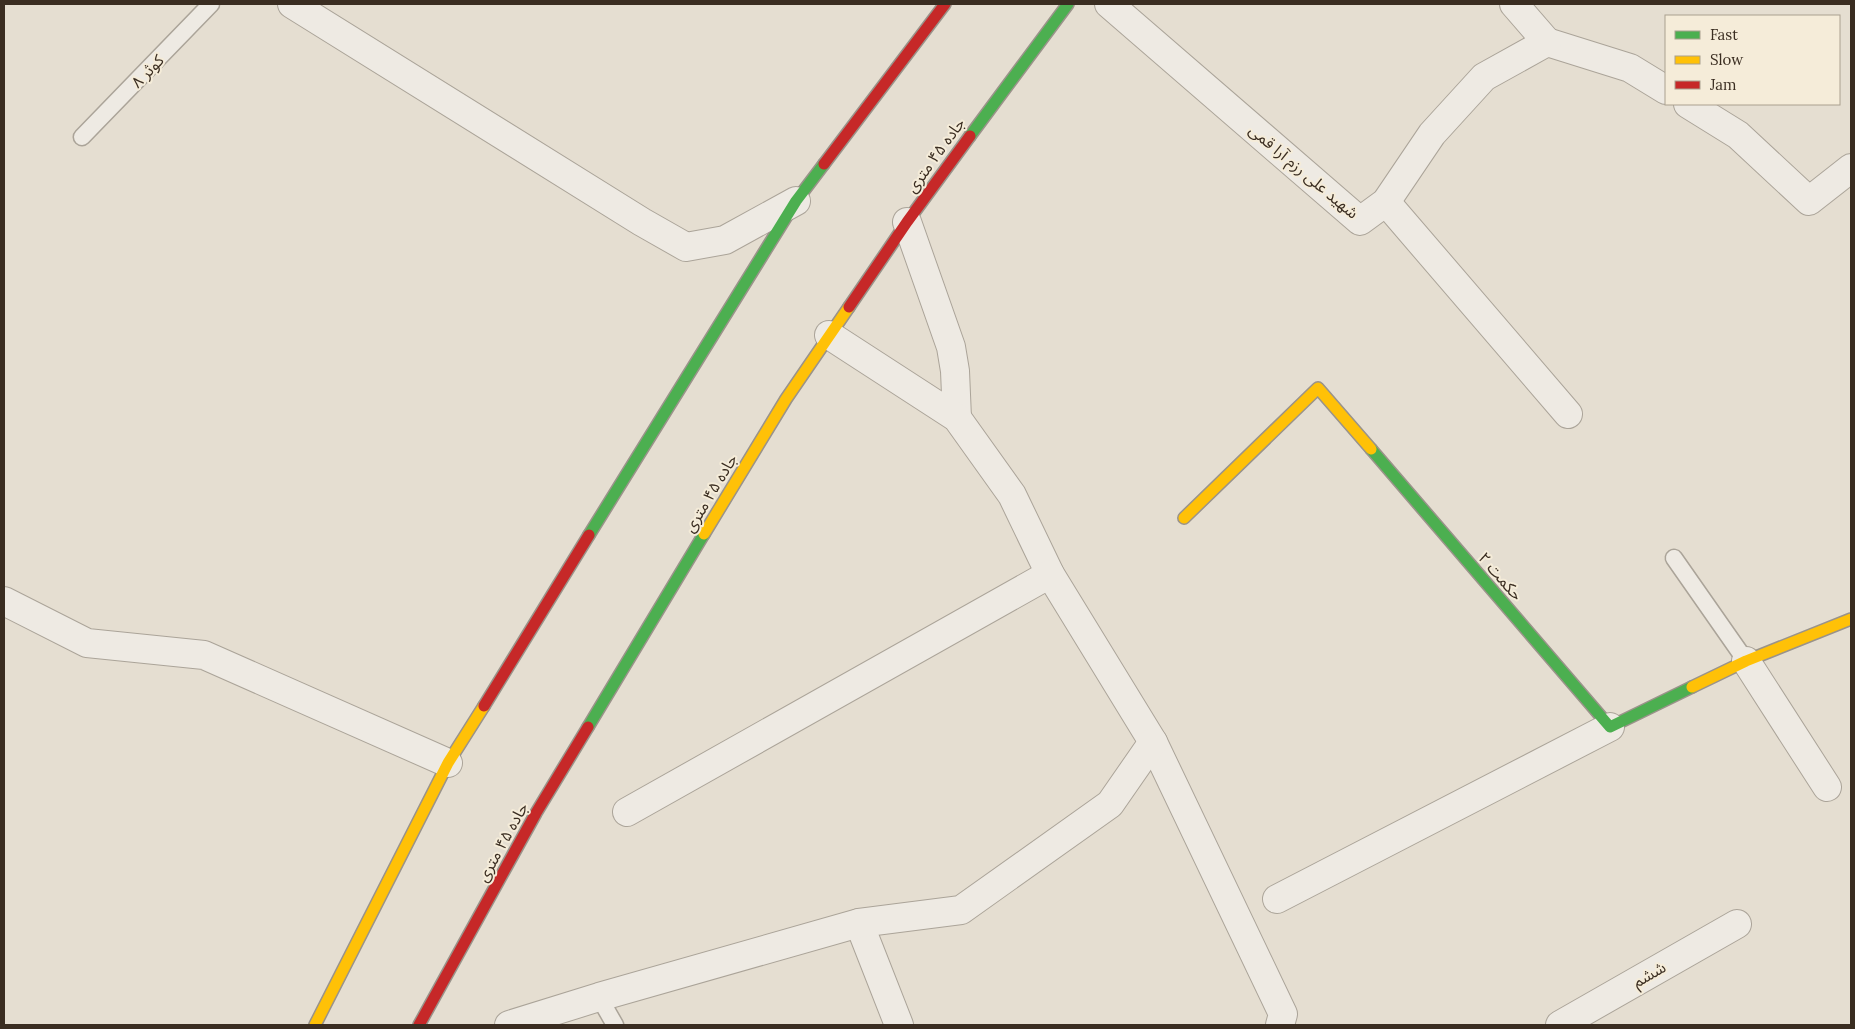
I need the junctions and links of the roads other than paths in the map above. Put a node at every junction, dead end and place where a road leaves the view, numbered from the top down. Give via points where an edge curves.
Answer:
1 (211, 4) edge
2 (292, 4) edge
3 (944, 4) edge
4 (1068, 4) edge
5 (1109, 4) edge
6 (1514, 4) edge
7 (1547, 42) junction
8 (1665, 89) edge
9 (1690, 105) edge
10 (82, 137) dead end
11 (1851, 168) edge
12 (796, 201) junction
13 (1386, 202) junction
14 (907, 222) junction
15 (829, 335) junction
16 (1568, 414) dead end
17 (956, 418) junction
18 (1184, 518) dead end
19 (1674, 558) dead end
20 (1050, 574) junction
21 (4, 601) edge
22 (1851, 619) edge
23 (1746, 661) junction
24 (1610, 727) junction
25 (1153, 742) junction
26 (448, 763) junction
27 (1827, 787) dead end
28 (627, 812) dead end
29 (1277, 899) dead end
30 (859, 923) junction
31 (1737, 924) dead end
32 (599, 998) junction
33 (315, 1025) edge
34 (419, 1025) edge
35 (509, 1025) edge
36 (615, 1025) edge
37 (899, 1025) edge
38 (1280, 1025) edge
39 (1560, 1025) edge

1 - 10 lane, کوثر ۸
2 - 12 street via 686,247 725,240
3 - 12 street
4 - 14 street, جاده ۴۵ متری
5 - 13 street, شهید علی رزم آرا قمی via 1360,221
6 - 7 street
7 - 8 street via 1630,68
7 - 13 street, شهید علی رزم آرا قمی via 1484,77 1432,134
9 - 11 street via 1738,135 1809,201
12 - 26 street
13 - 16 street
14 - 15 street, جاده ۴۵ متری
14 - 17 street via 951,347
15 - 17 street
15 - 34 street, جاده ۴۵ متری via 786,398 541,805
17 - 20 street via 1012,495
18 - 24 street, حکمت ۲ via 1318,388
19 - 23 lane
20 - 25 street
20 - 28 street
21 - 26 street via 87,644 204,655
22 - 23 street
23 - 24 street
23 - 27 street
24 - 29 street
25 - 30 street via 1110,804 961,910
25 - 38 street via 1283,1014
26 - 33 street
30 - 32 street
30 - 37 street
31 - 39 street, ششم
32 - 35 street
32 - 36 lane

